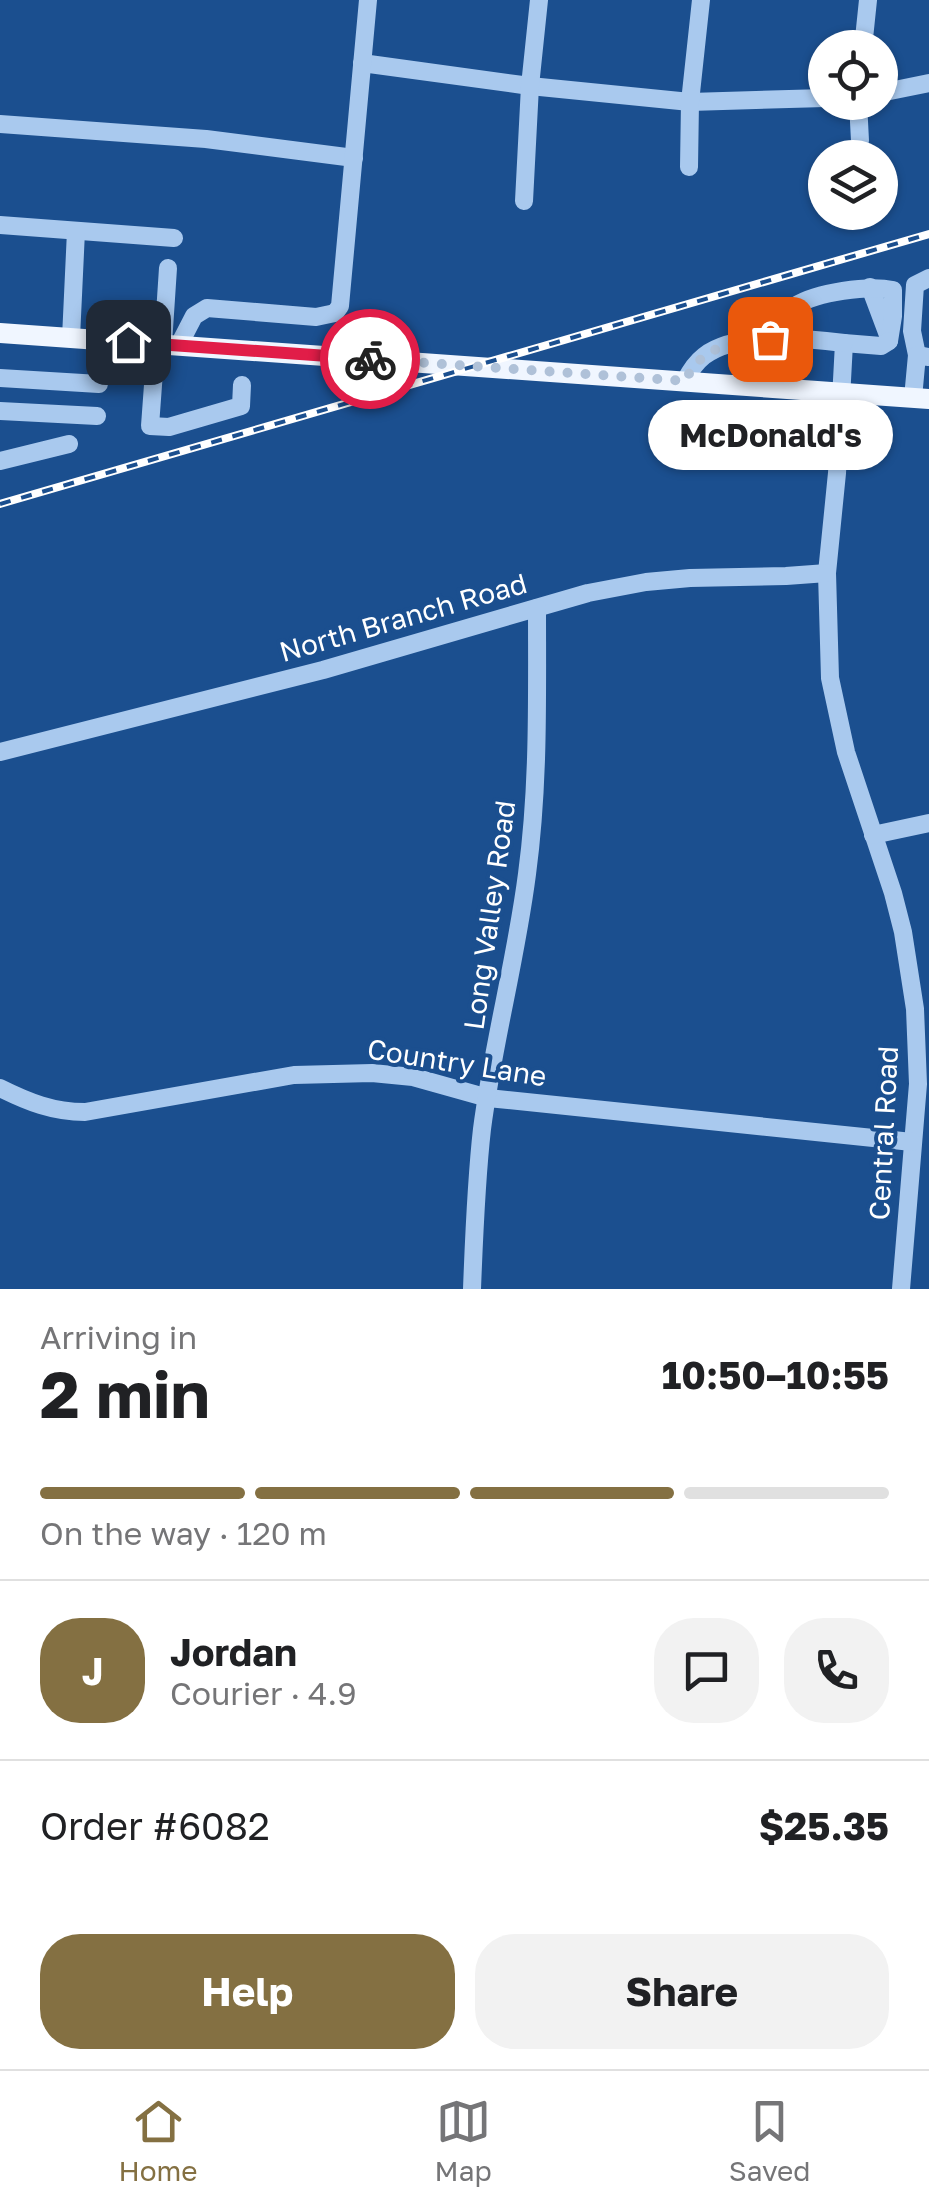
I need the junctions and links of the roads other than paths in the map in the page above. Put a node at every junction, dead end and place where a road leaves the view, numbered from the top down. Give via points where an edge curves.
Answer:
1 (368, 0) edge
2 (539, 0) edge
3 (701, 0) edge
4 (868, 0) edge
5 (865, 30) edge
6 (362, 63) junction
7 (929, 83) edge
8 (530, 86) junction
9 (898, 89) edge
10 (808, 99) edge
11 (690, 102) junction
12 (0, 124) edge
13 (354, 158) junction
14 (688, 167) dead end
15 (524, 201) dead end
16 (0, 225) edge
17 (76, 231) junction
18 (174, 238) dead end
19 (168, 268) dead end
20 (929, 278) edge
21 (0, 333) edge
22 (72, 338) junction
23 (770, 339) junction
24 (844, 343) junction
25 (166, 344) junction
26 (923, 356) edge
27 (0, 378) edge
28 (685, 381) junction
29 (100, 384) dead end
30 (242, 385) dead end
31 (842, 392) junction
32 (921, 398) edge
33 (0, 411) edge
34 (97, 416) dead end
35 (68, 444) dead end
36 (0, 461) edge
37 (827, 573) junction
38 (537, 608) junction
39 (0, 752) edge
40 (929, 823) edge
41 (874, 834) junction
42 (0, 1088) edge
43 (488, 1098) junction
44 (912, 1142) junction
45 (472, 1289) edge
46 (901, 1289) edge

1 - 6 street
2 - 8 street
3 - 11 street
4 - 5 street
6 - 8 street
6 - 13 street
7 - 9 street
8 - 11 street
8 - 15 street
10 - 11 street
11 - 14 street
12 - 13 street
13 - 25 street via 343,295 334,313 207,308
16 - 17 street
17 - 18 street
17 - 22 street
19 - 25 street
20 - 26 street via 915,285 912,331
21 - 22 main road
22 - 25 main road
23 - 24 street
23 - 24 street via 793,306 870,288 889,340 881,346
23 - 28 street via 724,345 704,355
24 - 31 street, Central Road
25 - 28 main road
25 - 30 street via 150,426 170,427 242,406
26 - 32 street
27 - 29 street
28 - 31 main road
31 - 32 main road
31 - 37 street, Central Road
33 - 34 street
35 - 36 street
37 - 38 street, North Branch Road via 646,582
37 - 41 street, Central Road via 830,678
38 - 39 street, North Branch Road
38 - 43 street, Long Valley Road via 534,804
40 - 41 street
41 - 44 street, Central Road via 893,892 914,1010 918,1084
42 - 43 street, Country Lane via 64,1112 294,1075 413,1077
43 - 44 street, Country Lane
43 - 45 street, Long Valley Road
44 - 46 street, Central Road

